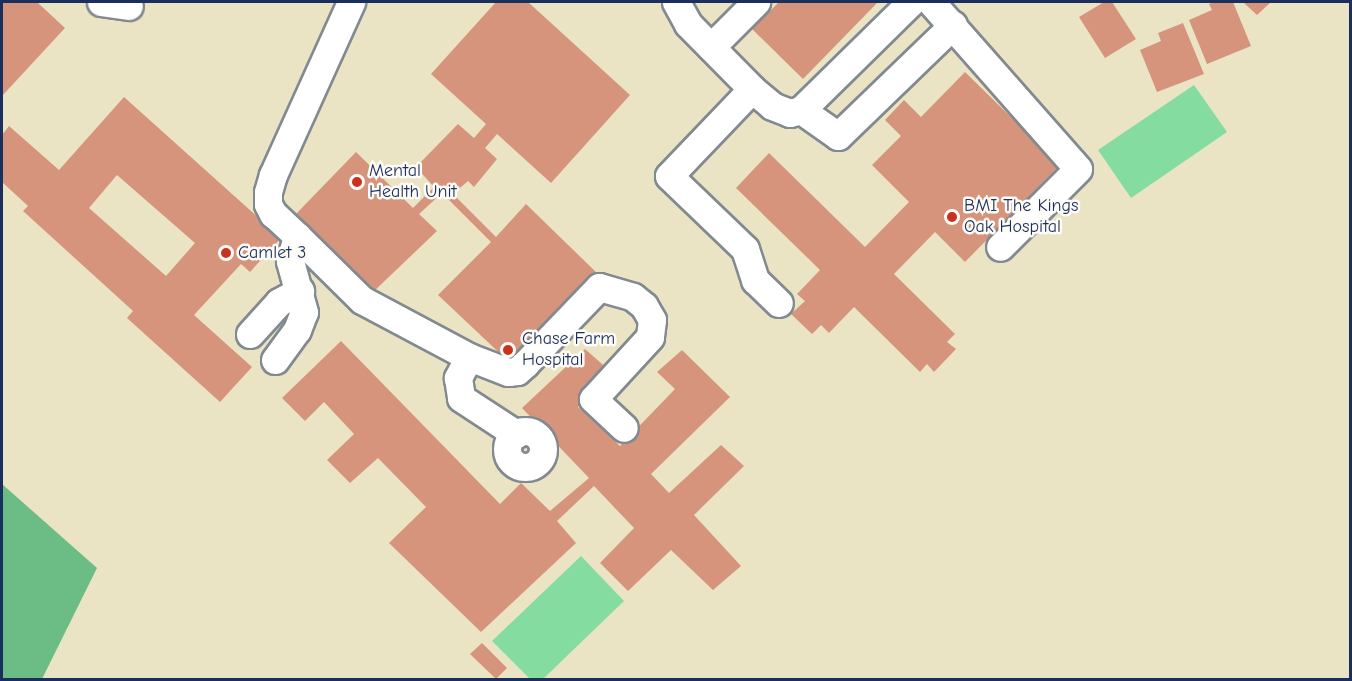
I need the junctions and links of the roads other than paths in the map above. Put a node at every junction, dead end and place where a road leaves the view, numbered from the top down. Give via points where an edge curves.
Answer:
1 (101, 2) edge
2 (351, 2) edge
3 (756, 2) edge
4 (911, 2) edge
5 (931, 2) edge
6 (682, 4) edge
7 (129, 6) dead end
8 (953, 25) junction
9 (711, 47) junction
10 (752, 89) junction
11 (801, 110) junction
12 (297, 236) junction
13 (1000, 247) dead end
14 (300, 291) junction
15 (779, 303) dead end
16 (250, 334) dead end
17 (469, 357) junction
18 (275, 360) dead end
19 (624, 428) dead end
20 (516, 434) dead end

1 - 7 lane
2 - 12 lane via 268,192 273,214
3 - 9 lane
4 - 11 lane
5 - 8 lane
6 - 9 lane via 688,24
8 - 11 lane via 838,136
8 - 13 lane via 1078,169
9 - 10 lane
10 - 11 lane via 782,112
10 - 15 lane via 669,176 745,249 755,280
12 - 14 lane via 290,261
12 - 17 lane via 362,300
14 - 16 lane via 279,302
14 - 18 lane via 302,322
17 - 19 lane via 498,370 517,370 599,287 633,297 652,320 650,337 593,399
17 - 20 lane via 458,378 461,398

